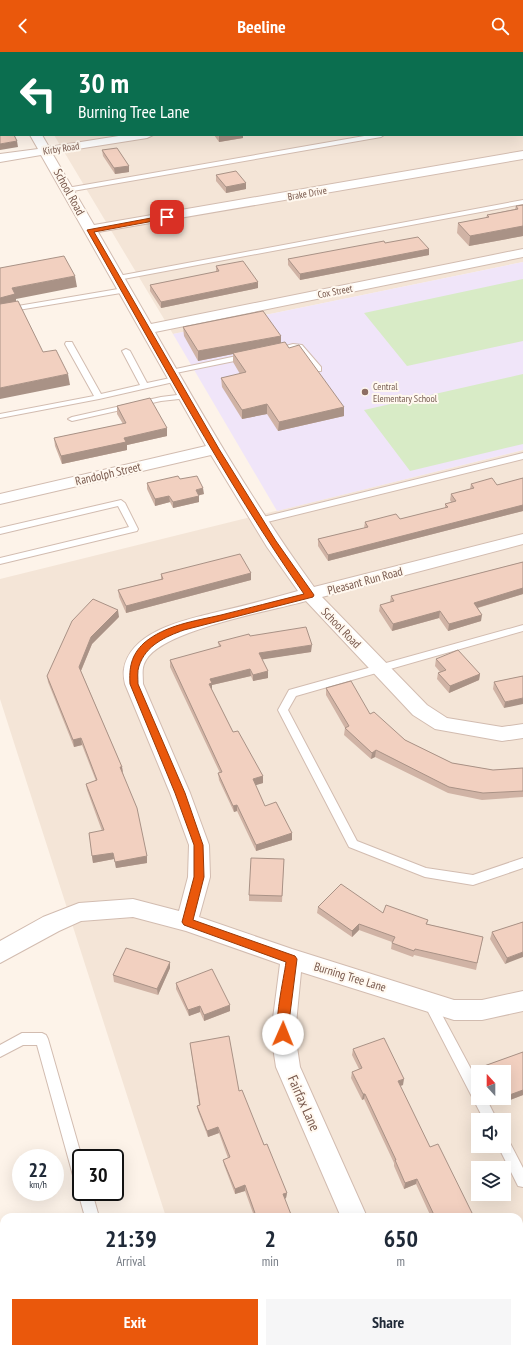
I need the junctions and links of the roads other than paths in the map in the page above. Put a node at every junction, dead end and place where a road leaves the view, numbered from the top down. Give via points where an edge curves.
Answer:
1 (37, 136) edge
2 (140, 136) edge
3 (375, 136) edge
4 (46, 151) junction
5 (523, 155) edge
6 (0, 158) edge
7 (67, 190) junction
8 (523, 202) edge
9 (90, 230) junction
10 (523, 253) edge
11 (121, 284) junction
12 (0, 311) edge
13 (147, 329) junction
14 (69, 344) dead end
15 (126, 351) dead end
16 (269, 351) edge
17 (254, 354) edge
18 (318, 369) edge
19 (173, 375) junction
20 (145, 386) junction
21 (185, 396) junction
22 (98, 397) junction
23 (0, 416) edge
24 (72, 419) dead end
25 (215, 449) junction
26 (523, 456) edge
27 (0, 498) edge
28 (260, 521) junction
29 (0, 531) edge
30 (523, 539) edge
31 (0, 561) edge
32 (310, 595) junction
33 (523, 628) edge
34 (380, 669) junction
35 (523, 731) edge
36 (523, 863) edge
37 (187, 922) junction
38 (0, 953) edge
39 (292, 959) junction
40 (523, 1001) edge
41 (429, 1002) junction
42 (0, 1050) edge
43 (471, 1082) edge
44 (73, 1149) edge
45 (509, 1153) edge
46 (522, 1176) edge
47 (88, 1201) edge
48 (91, 1213) edge
49 (352, 1213) edge

1 - 4 street, School Road
2 - 4 street, Kirby Road
3 - 7 lane
4 - 6 street, Kirby Road
4 - 7 street, School Road
5 - 9 street, Brake Drive
7 - 9 street, School Road
8 - 11 lane
9 - 11 street, School Road
10 - 13 street, Cox Street
11 - 12 lane
11 - 13 street, School Road
13 - 19 street, School Road
14 - 22 lane
15 - 20 lane
16 - 18 lane via 299,347
17 - 19 lane
19 - 20 lane
19 - 21 street, School Road
20 - 22 lane
21 - 24 lane
21 - 25 street, School Road
22 - 23 lane
25 - 27 street, Randolph Street
25 - 28 street, School Road
26 - 28 lane
28 - 32 street, School Road
29 - 31 lane via 121,503 134,529
30 - 32 street, Pleasant Run Road
32 - 34 street, School Road
32 - 37 street, Pleasant Run Road via 162,635 146,646 134,667 134,684 180,793 198,845 199,877
33 - 34 lane
34 - 35 street, School Road via 420,710 442,724 502,734
34 - 36 lane via 293,693 283,710 353,844 425,872 473,880
37 - 38 street, Burning Tree Lane via 133,908 79,912 51,924
37 - 39 street, Burning Tree Lane
39 - 41 street, Burning Tree Lane
39 - 49 street, Fairfax Lane via 283,1034 288,1067
40 - 41 street, Burning Tree Lane via 482,1010 454,1010
41 - 43 lane
42 - 44 lane via 22,1039 42,1039
45 - 46 lane
47 - 48 lane

